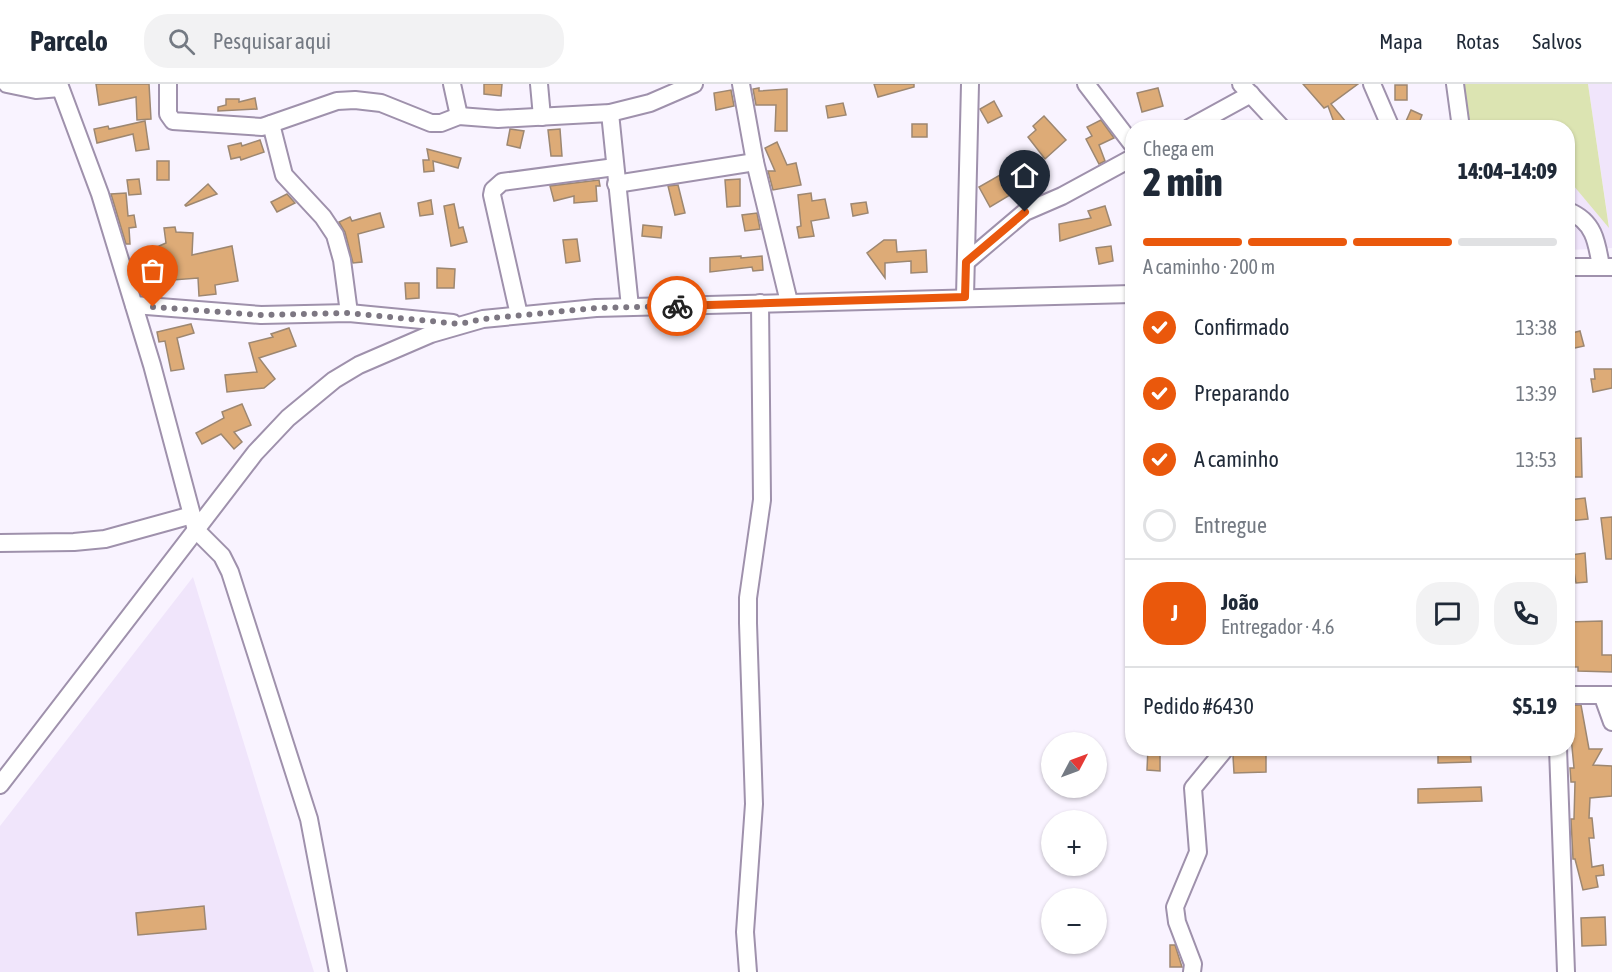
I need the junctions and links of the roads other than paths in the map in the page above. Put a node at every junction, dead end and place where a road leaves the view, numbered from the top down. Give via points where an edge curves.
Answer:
1 (7, 84) edge
2 (168, 84) edge
3 (452, 84) edge
4 (538, 84) edge
5 (694, 84) edge
6 (741, 84) edge
7 (970, 84) edge
8 (1086, 84) edge
9 (1372, 84) edge
10 (1455, 84) edge
11 (60, 86) edge
12 (1246, 89) edge
13 (610, 113) junction
14 (459, 116) junction
15 (542, 117) junction
16 (1201, 120) edge
17 (1275, 120) edge
18 (1388, 120) edge
19 (1460, 120) edge
20 (271, 124) junction
21 (1125, 135) edge
22 (755, 162) junction
23 (1125, 162) edge
24 (615, 167) junction
25 (616, 184) junction
26 (1575, 216) edge
27 (966, 262) junction
28 (1575, 267) edge
29 (1606, 267) edge
30 (1125, 294) edge
31 (965, 297) junction
32 (789, 302) junction
33 (760, 303) junction
34 (134, 305) junction
35 (630, 307) junction
36 (349, 313) junction
37 (519, 315) junction
38 (460, 324) junction
39 (194, 522) junction
40 (0, 543) edge
41 (1575, 695) edge
42 (1608, 696) edge
43 (1612, 722) edge
44 (1219, 756) edge
45 (1558, 756) edge
46 (0, 785) edge
47 (338, 972) edge
48 (748, 972) edge
49 (1192, 972) edge
50 (1566, 972) edge

1 - 11 street via 36,90
2 - 20 street via 168,114 173,121 253,127
3 - 14 street
4 - 15 street
5 - 13 street via 650,103
6 - 22 street
7 - 27 street
8 - 21 street
9 - 18 street
10 - 19 street
11 - 34 street via 100,194
12 - 16 street
12 - 17 street
13 - 15 street
13 - 24 street
14 - 15 street
14 - 20 street via 430,123 381,103 355,100 338,101
20 - 36 street via 284,175 323,217 334,235 342,260
22 - 25 street
22 - 32 street
23 - 27 street via 1025,212
24 - 25 street
24 - 37 street via 502,182 494,189 492,195
25 - 35 street
26 - 29 street via 1592,229
27 - 31 street
28 - 29 street
30 - 31 street
31 - 32 street
32 - 33 street
33 - 35 street
33 - 48 street via 762,500 748,598 754,804 745,932
34 - 36 street via 261,315
34 - 39 street
35 - 37 street
36 - 38 street
37 - 38 street
38 - 39 street via 390,351 334,380 288,418
39 - 40 street via 105,539
39 - 46 street
39 - 47 street via 230,572 255,647 309,819
41 - 42 street
42 - 43 street
44 - 49 street via 1193,788 1198,852 1175,907
45 - 50 street

